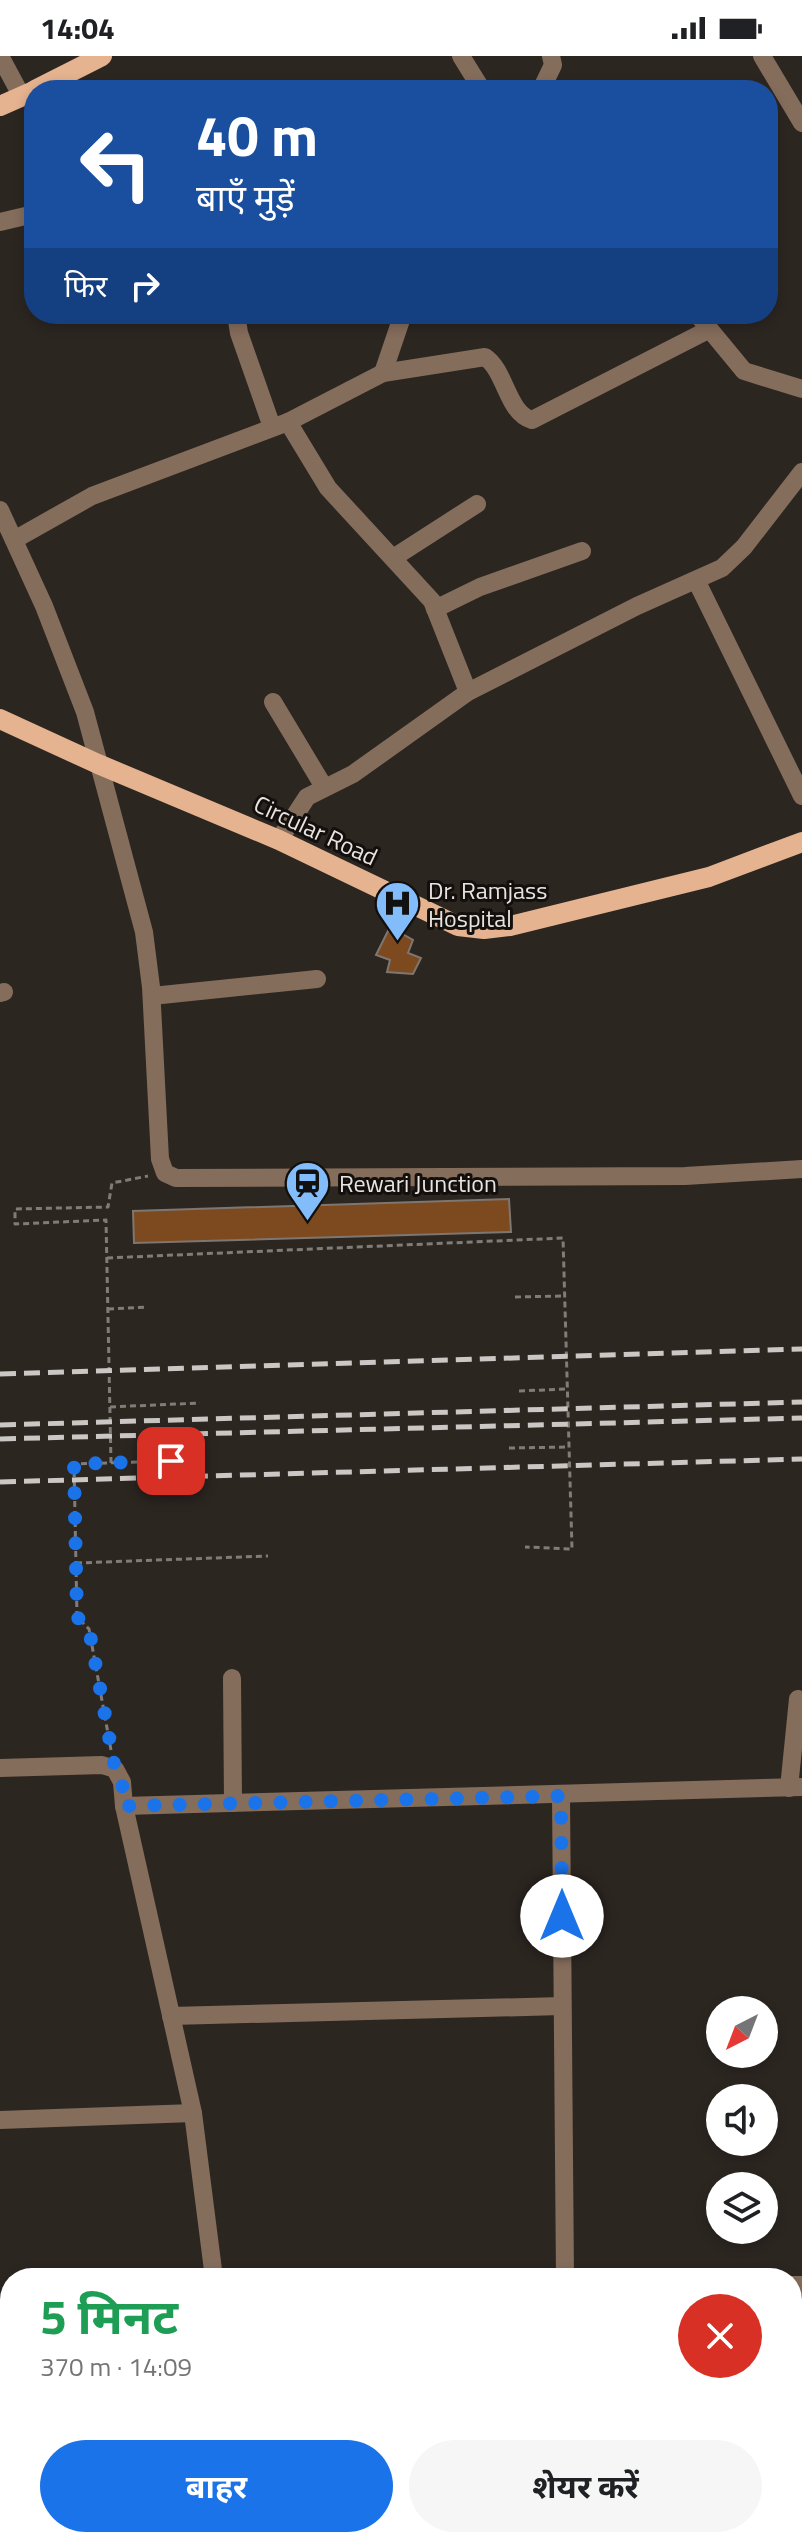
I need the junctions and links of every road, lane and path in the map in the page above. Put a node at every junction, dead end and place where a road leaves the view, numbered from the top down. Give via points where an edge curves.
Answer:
1 (0, 56) edge
2 (102, 56) edge
3 (461, 56) edge
4 (551, 56) edge
5 (762, 56) edge
6 (24, 80) edge
7 (56, 80) edge
8 (476, 80) edge
9 (546, 80) edge
10 (777, 80) edge
11 (778, 82) edge
12 (24, 96) edge
13 (0, 106) edge
14 (802, 121) edge
15 (24, 216) edge
16 (0, 222) edge
17 (238, 324) edge
18 (400, 324) edge
19 (704, 324) edge
20 (708, 330) junction
21 (383, 373) junction
22 (802, 389) edge
23 (280, 424) junction
24 (802, 472) edge
25 (477, 504) dead end
26 (0, 510) edge
27 (14, 540) junction
28 (582, 551) dead end
29 (393, 558) junction
30 (697, 582) junction
31 (435, 609) junction
32 (468, 692) junction
33 (273, 702) dead end
34 (0, 719) edge
35 (98, 764) junction
36 (324, 787) junction
37 (802, 796) edge
38 (279, 840) junction
39 (802, 842) edge
40 (317, 979) dead end
41 (152, 996) junction
42 (802, 1169) edge
43 (165, 1173) junction
44 (107, 1258) junction
45 (565, 1296) junction
46 (515, 1297) dead end
47 (148, 1307) dead end
48 (108, 1309) junction
49 (567, 1389) junction
50 (519, 1391) dead end
51 (200, 1403) dead end
52 (110, 1407) junction
53 (569, 1447) junction
54 (509, 1448) dead end
55 (201, 1460) dead end
56 (111, 1463) junction
57 (525, 1547) dead end
58 (268, 1556) dead end
59 (76, 1563) junction
60 (232, 1678) dead end
61 (798, 1699) dead end
62 (0, 1768) edge
63 (115, 1769) junction
64 (796, 1787) edge
65 (561, 1796) junction
66 (233, 1803) junction
67 (124, 1806) junction
68 (562, 2006) junction
69 (171, 2016) junction
70 (193, 2113) junction
71 (0, 2120) edge
72 (213, 2268) edge
73 (565, 2268) edge

1 - 6 street
2 - 7 main road
3 - 8 street
4 - 9 street
5 - 10 street
11 - 14 street
12 - 13 main road
15 - 16 street
17 - 23 street
18 - 21 street
19 - 20 street
20 - 21 street via 532,420 520,414 494,363 485,357
20 - 22 street via 744,371
21 - 23 street
23 - 27 street via 92,496
23 - 29 street via 328,488
24 - 30 street via 744,547
25 - 29 street
26 - 27 street
27 - 35 street via 66,659
28 - 31 street
29 - 31 street
30 - 32 street via 637,606
30 - 37 street
31 - 32 street
32 - 36 street via 353,774
33 - 36 street
34 - 35 main road, Circular Road
35 - 38 main road, Circular Road
35 - 41 street via 144,932
36 - 38 street via 307,797
38 - 39 main road, Circular Road via 434,916 484,929 709,877
40 - 41 street
41 - 43 street
42 - 43 street via 669,1176 176,1178
43 - 44 path via 112,1183 108,1207 15,1209 15,1224 106,1220
44 - 45 path via 563,1238
44 - 48 path
45 - 46 path
45 - 49 path
47 - 48 path
48 - 52 path
49 - 50 path
49 - 53 path
51 - 52 path
52 - 56 path
53 - 54 path
53 - 57 path via 572,1549
55 - 56 path
56 - 59 path via 74,1464
58 - 59 path
59 - 63 path via 77,1617 89,1629
60 - 66 street
61 - 64 street
62 - 63 street
63 - 67 street
64 - 65 street
65 - 66 street
65 - 68 street
66 - 67 street
67 - 69 street
68 - 69 street
68 - 73 street
69 - 70 street
70 - 71 street
70 - 72 street

